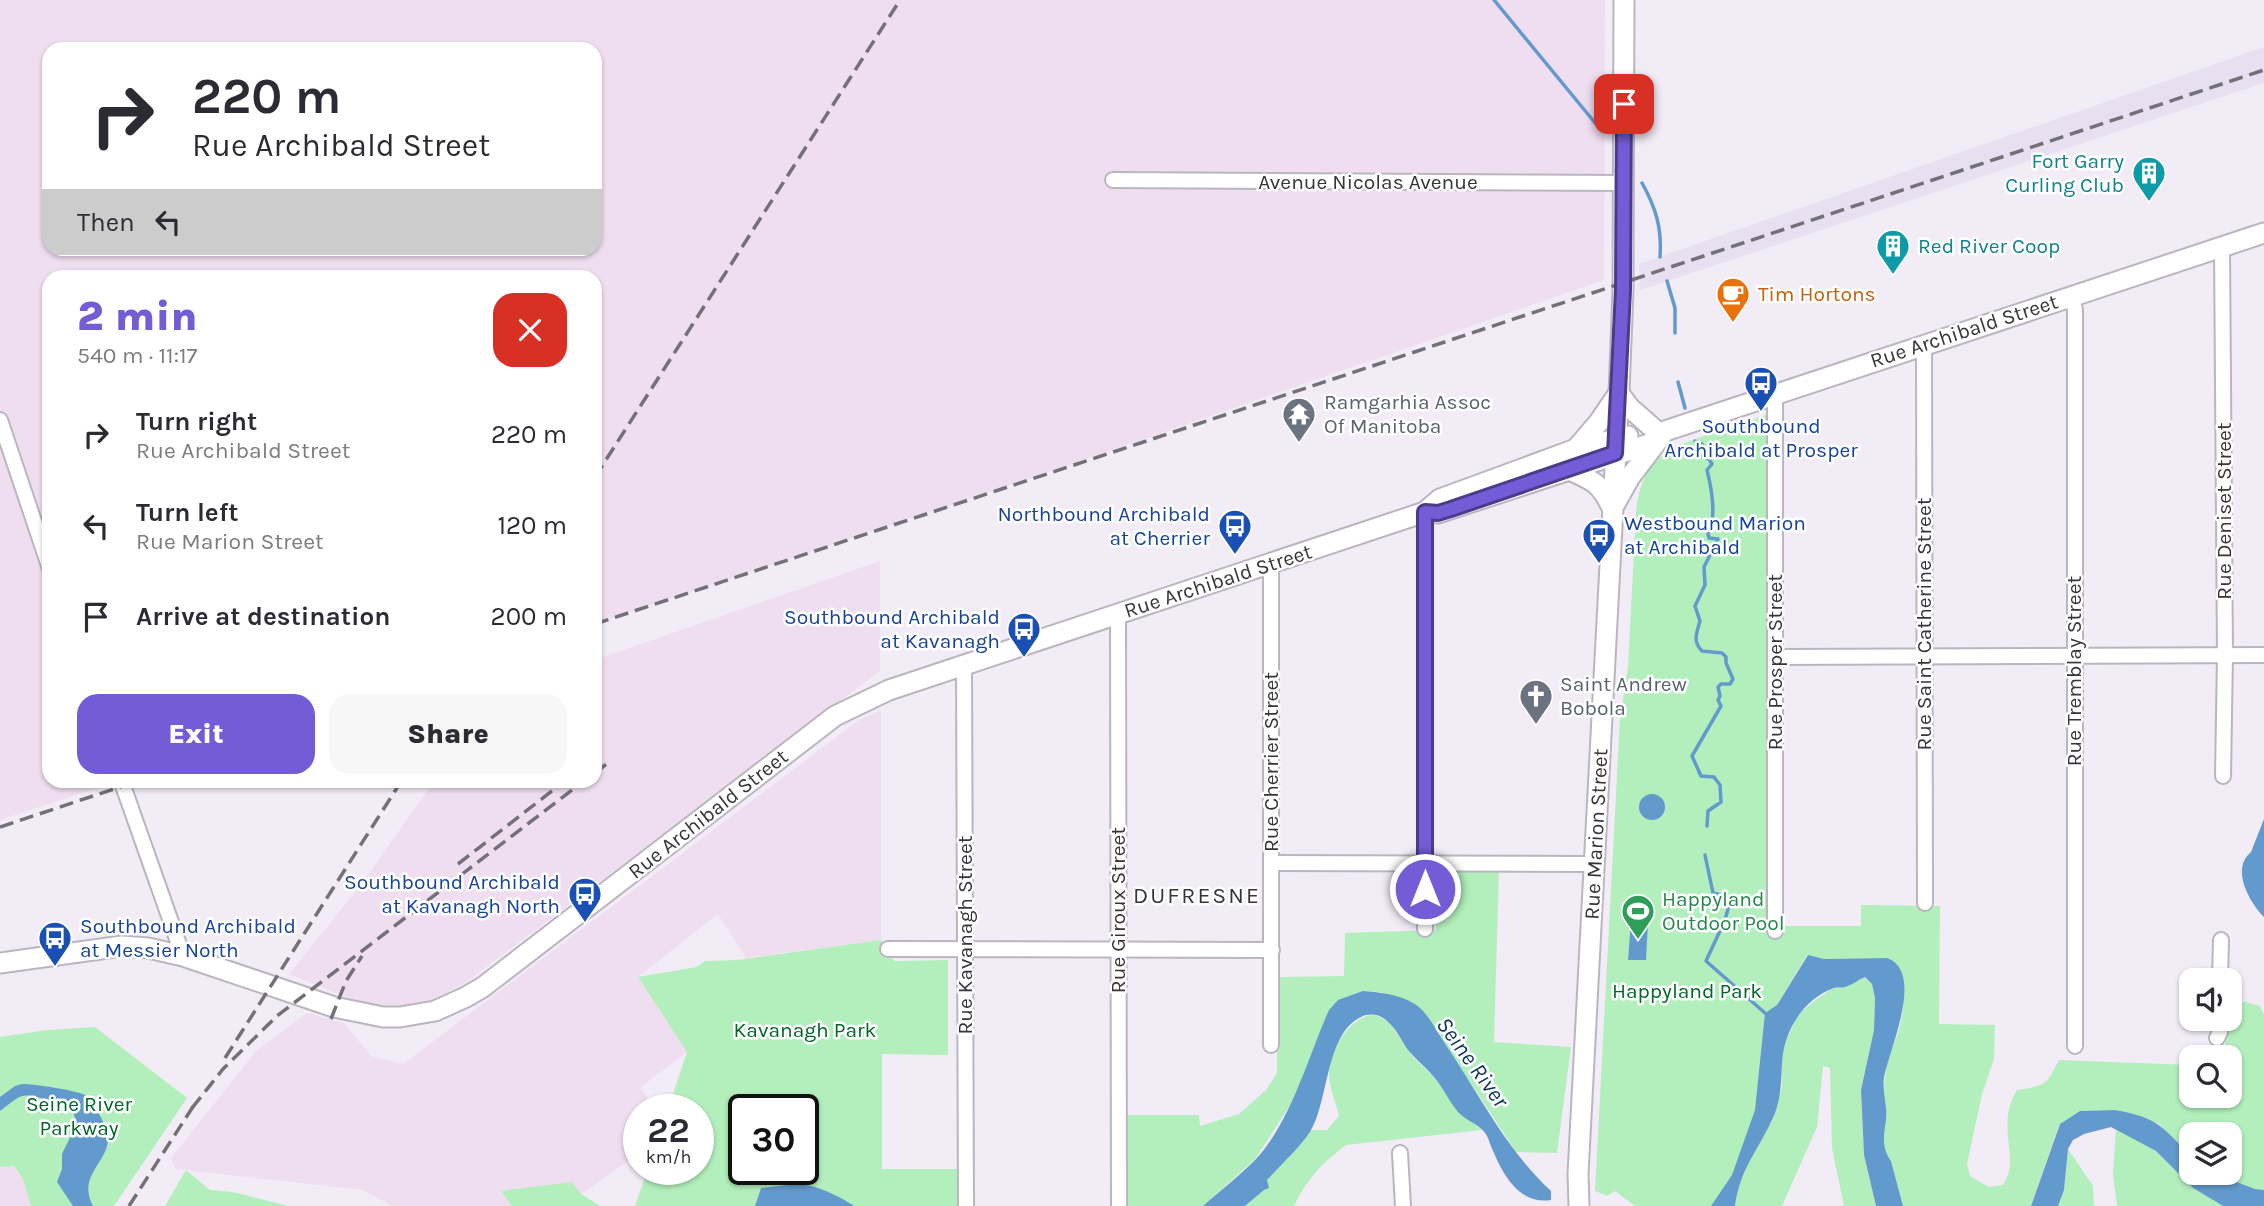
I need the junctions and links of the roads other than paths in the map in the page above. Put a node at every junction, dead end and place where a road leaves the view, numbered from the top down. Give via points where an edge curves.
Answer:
1 (1624, 0) edge
2 (1113, 180) dead end
3 (1623, 183) junction
4 (2264, 233) edge
5 (2222, 246) junction
6 (2072, 296) junction
7 (1924, 345) junction
8 (1619, 393) junction
9 (1775, 394) junction
10 (0, 419) edge
11 (1662, 432) junction
12 (1616, 446) junction
13 (1576, 449) junction
14 (1567, 469) junction
15 (1612, 509) junction
16 (1425, 512) junction
17 (42, 545) edge
18 (1271, 564) junction
19 (1118, 614) junction
20 (2225, 655) junction
21 (2264, 655) edge
22 (1924, 656) junction
23 (2074, 656) junction
24 (1776, 657) junction
25 (964, 665) junction
26 (2223, 776) dead end
27 (124, 788) edge
28 (1271, 863) junction
29 (1425, 863) junction
30 (1594, 864) junction
31 (1925, 904) dead end
32 (1425, 929) dead end
33 (1774, 931) dead end
34 (2221, 940) dead end
35 (888, 949) dead end
36 (965, 949) junction
37 (1118, 950) junction
38 (1272, 950) junction
39 (183, 956) junction
40 (0, 963) edge
41 (2220, 968) edge
42 (2220, 1031) edge
43 (2217, 1038) dead end
44 (1271, 1045) dead end
45 (2075, 1046) dead end
46 (1400, 1153) dead end
47 (965, 1206) edge
48 (1119, 1206) edge
49 (1403, 1206) edge
50 (1579, 1206) edge

1 - 3 main road, Rue Marion Street
2 - 3 street, Avenue Nicolas Avenue
3 - 8 main road, Rue Marion Street
4 - 5 main road, Rue Archibald Street
5 - 6 main road, Rue Archibald Street
5 - 20 street, Rue Deniset Street
6 - 7 main road, Rue Archibald Street
6 - 23 street, Rue Tremblay Street
7 - 9 main road, Rue Archibald Street
7 - 22 street, Rue Saint Catherine Street
8 - 11 main road via 1630,408
8 - 12 main road, Rue Marion Street
8 - 13 main road
9 - 11 main road, Rue Archibald Street
9 - 24 street, Rue Prosper Street
10 - 17 street
11 - 12 main road, Rue Archibald Street
11 - 15 main road
12 - 13 main road, Rue Archibald Street
12 - 14 main road, Rue Archibald Street
12 - 15 main road, Rue Marion Street
13 - 16 main road, Rue Archibald Street via 1436,500
14 - 15 main road via 1604,490
14 - 16 main road, Rue Archibald Street via 1438,513
15 - 30 main road, Rue Marion Street
16 - 18 main road, Rue Archibald Street
16 - 29 street
18 - 19 main road, Rue Archibald Street
18 - 28 street, Rue Cherrier Street
19 - 25 main road, Rue Archibald Street
19 - 37 street, Rue Giroux Street
20 - 21 street
20 - 23 street
20 - 26 street, Rue Deniset Street
22 - 23 street
22 - 24 street
22 - 31 street, Rue Saint Catherine Street
23 - 45 street, Rue Tremblay Street
24 - 33 street, Rue Prosper Street
25 - 36 street, Rue Kavanagh Street
25 - 39 main road, Rue Archibald Street via 889,690 835,716 483,987 449,1006 400,1017 364,1015
27 - 39 street
28 - 29 street
28 - 38 street, Rue Cherrier Street
29 - 30 street
29 - 32 street
30 - 50 main road, Rue Marion Street
34 - 41 street
35 - 36 street
36 - 37 street
36 - 47 street, Rue Kavanagh Street
37 - 38 street
37 - 48 street, Rue Giroux Street
38 - 44 street, Rue Cherrier Street
39 - 40 main road, Rue Archibald Street via 122,946
42 - 43 street
46 - 49 street

